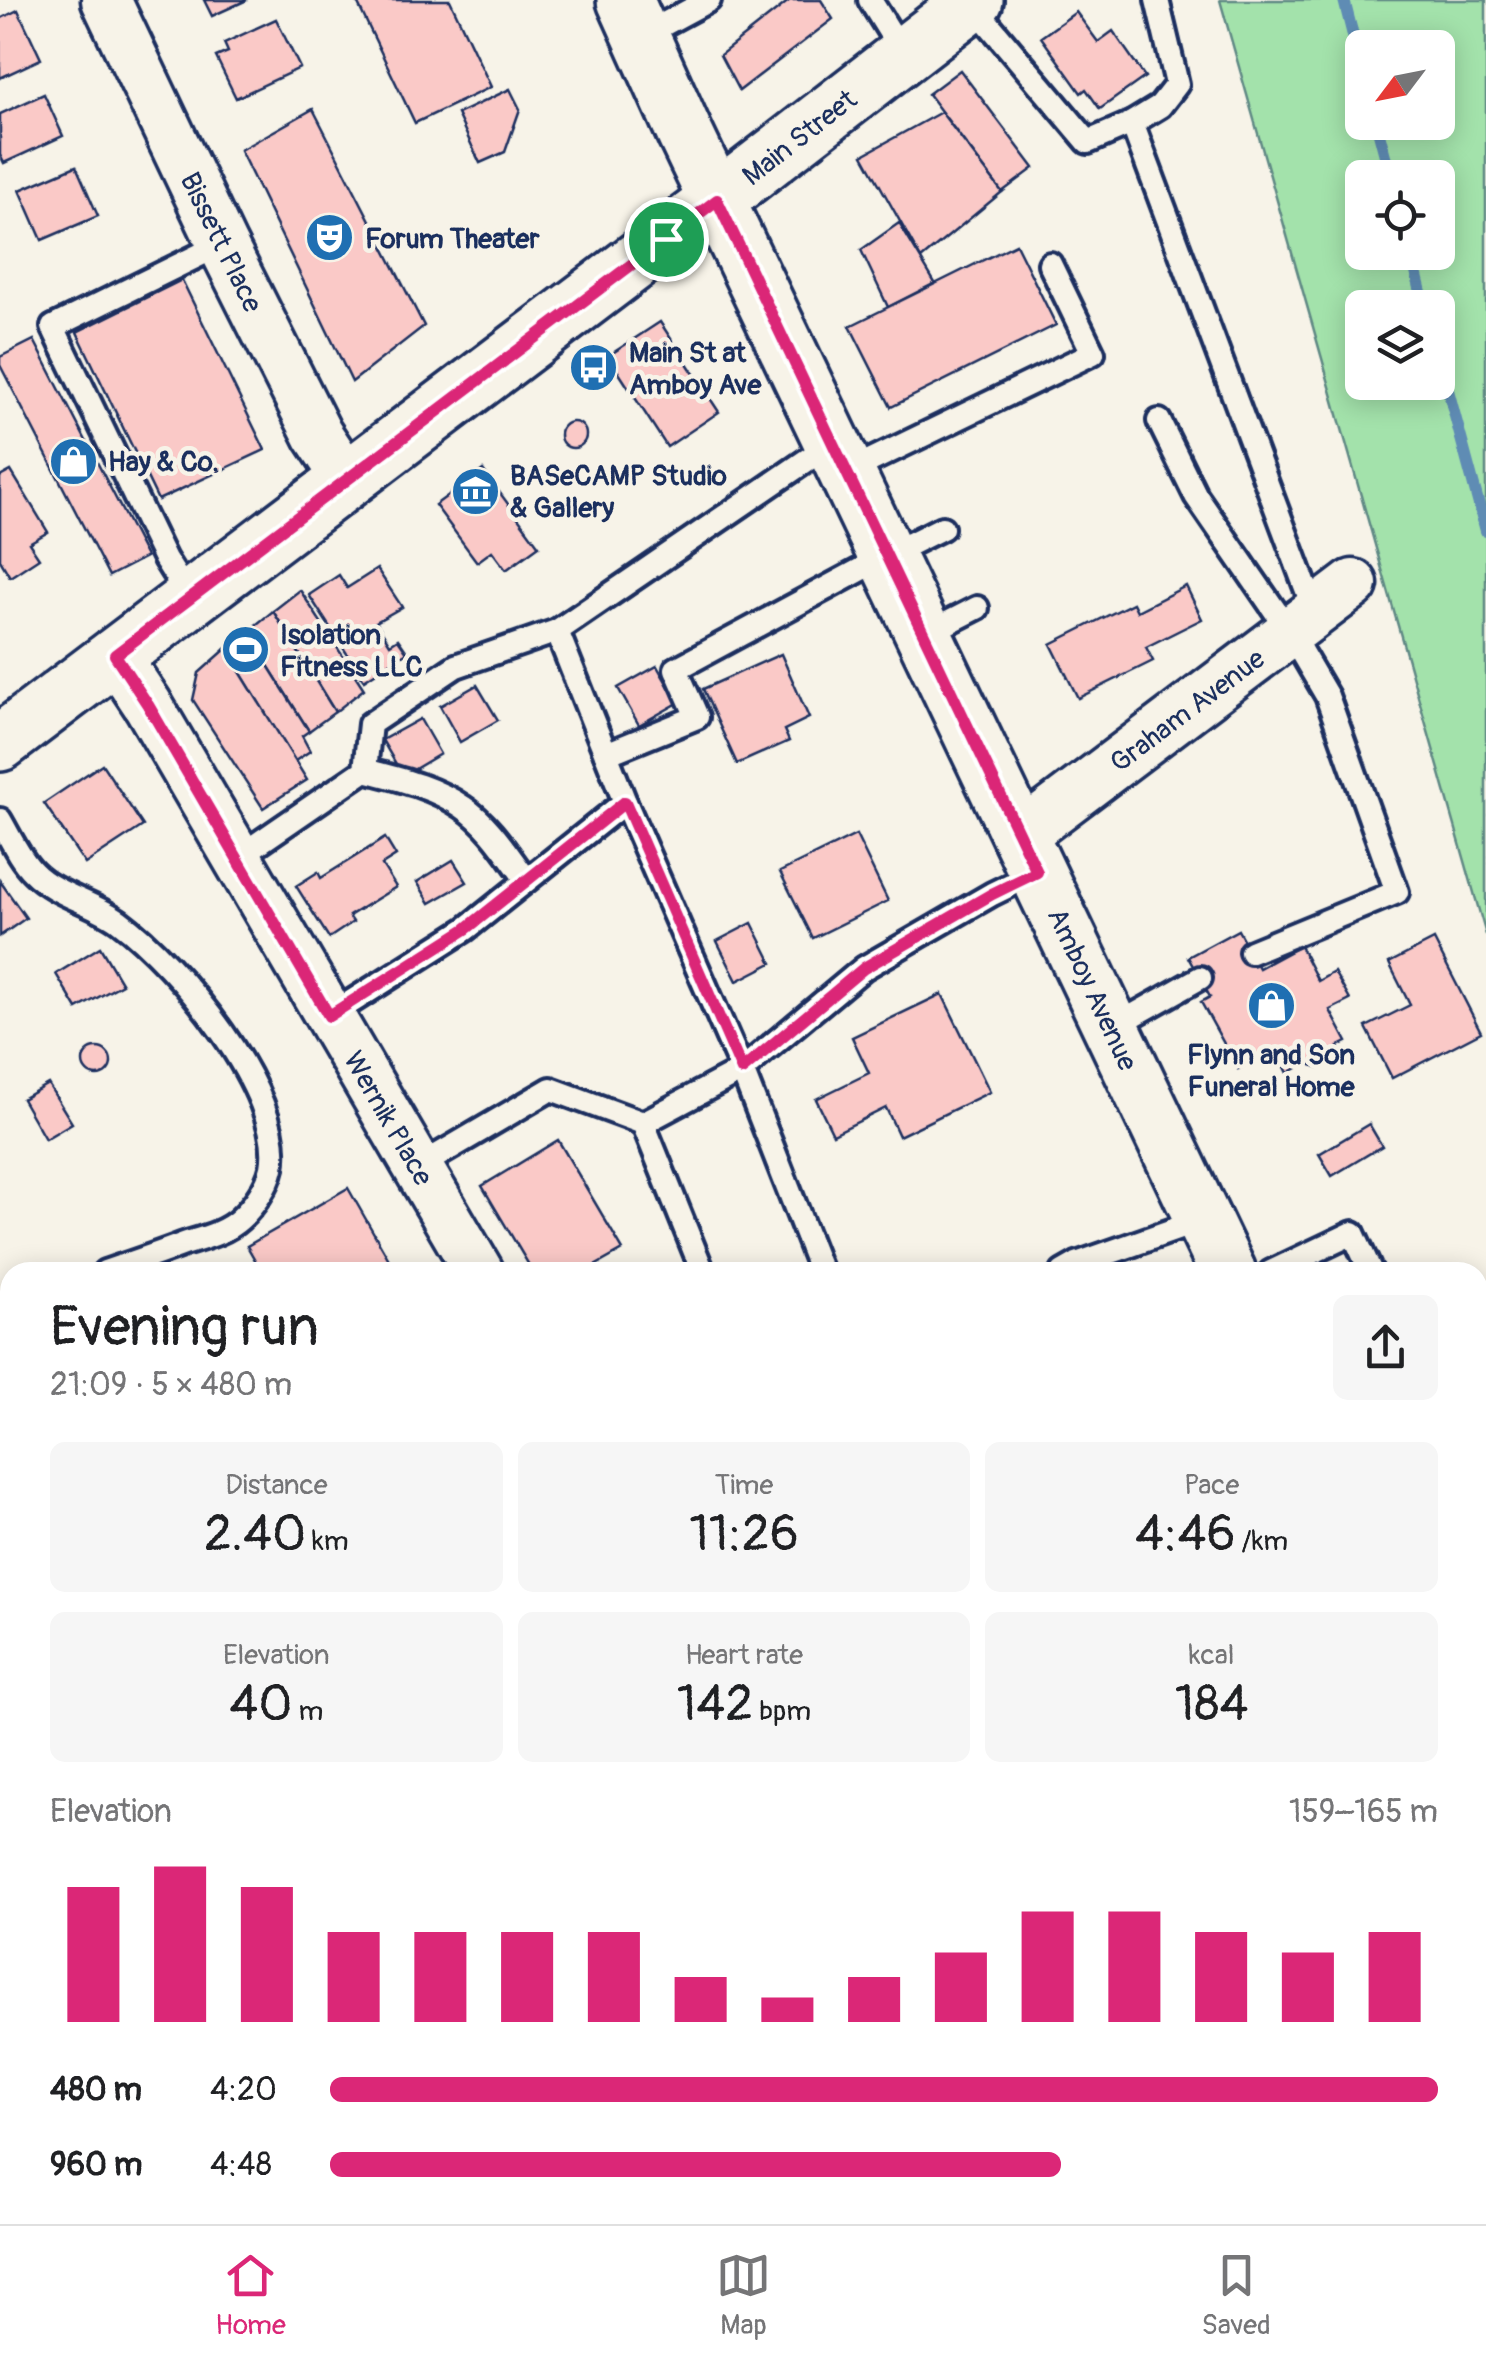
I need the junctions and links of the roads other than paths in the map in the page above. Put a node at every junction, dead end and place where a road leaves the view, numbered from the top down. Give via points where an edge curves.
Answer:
1 (106, 0) edge
2 (710, 0) edge
3 (870, 0) edge
4 (1158, 0) edge
5 (973, 1) edge
6 (633, 18) edge
7 (904, 56) junction
8 (1132, 123) junction
9 (717, 200) junction
10 (222, 244) junction
11 (1050, 264) dead end
12 (1159, 421) dead end
13 (840, 457) junction
14 (347, 478) junction
15 (942, 528) dead end
16 (886, 556) junction
17 (1353, 584) dead end
18 (190, 599) junction
19 (978, 608) dead end
20 (1302, 622) junction
21 (556, 631) junction
22 (924, 635) junction
23 (115, 655) junction
24 (0, 743) edge
25 (606, 754) junction
26 (366, 770) junction
27 (625, 802) junction
28 (0, 820) edge
29 (1028, 854) junction
30 (237, 858) junction
31 (526, 879) junction
32 (1250, 952) dead end
33 (1200, 978) dead end
34 (329, 1016) junction
35 (1111, 1028) junction
36 (742, 1070) junction
37 (643, 1124) junction
38 (418, 1168) junction
39 (1202, 1220) junction
40 (169, 1262) edge
41 (473, 1262) edge
42 (699, 1262) edge
43 (817, 1262) edge
44 (1083, 1262) edge
45 (1223, 1262) edge
46 (1292, 1262) edge
47 (1366, 1262) edge

1 - 10 street, Bissett Place
2 - 6 lane
3 - 7 lane
4 - 8 lane via 1177,84 1160,106
5 - 7 street, Main Street
5 - 8 lane via 1088,142
6 - 9 street, Amboy Avenue
7 - 9 street, Main Street
8 - 20 lane
9 - 13 street, Amboy Avenue
9 - 14 street, Main Street
10 - 14 street, Bissett Place via 318,435
10 - 18 lane via 53,326
11 - 13 lane via 1093,353
12 - 20 lane via 1196,496
13 - 16 street, Amboy Avenue
13 - 21 lane
14 - 18 street, Main Street
15 - 16 lane
16 - 22 street, Amboy Avenue
16 - 25 lane via 676,669 697,717
17 - 20 street, Graham Avenue
18 - 23 street, Main Street
19 - 22 lane
20 - 29 street, Graham Avenue
20 - 32 lane via 1397,892
21 - 25 lane
21 - 26 lane via 456,666 370,724
22 - 29 street, Amboy Avenue
23 - 24 street, Main Street
23 - 30 street, Wernik Place
25 - 27 lane
26 - 30 lane
26 - 31 lane via 466,808
27 - 31 lane
27 - 36 lane
28 - 40 lane via 35,875 118,920 175,972 242,1065 268,1117 272,1169 263,1190 238,1221
29 - 35 street, Amboy Avenue
29 - 36 lane via 992,894 864,968
30 - 34 street, Wernik Place
31 - 34 lane via 466,929
33 - 35 lane
34 - 38 street, Wernik Place
35 - 39 street, Amboy Avenue
36 - 37 lane
36 - 43 lane
37 - 38 lane via 551,1088
37 - 42 lane
38 - 41 street, Wernik Place
39 - 44 lane
39 - 45 street, Amboy Avenue
46 - 47 lane via 1353,1233

